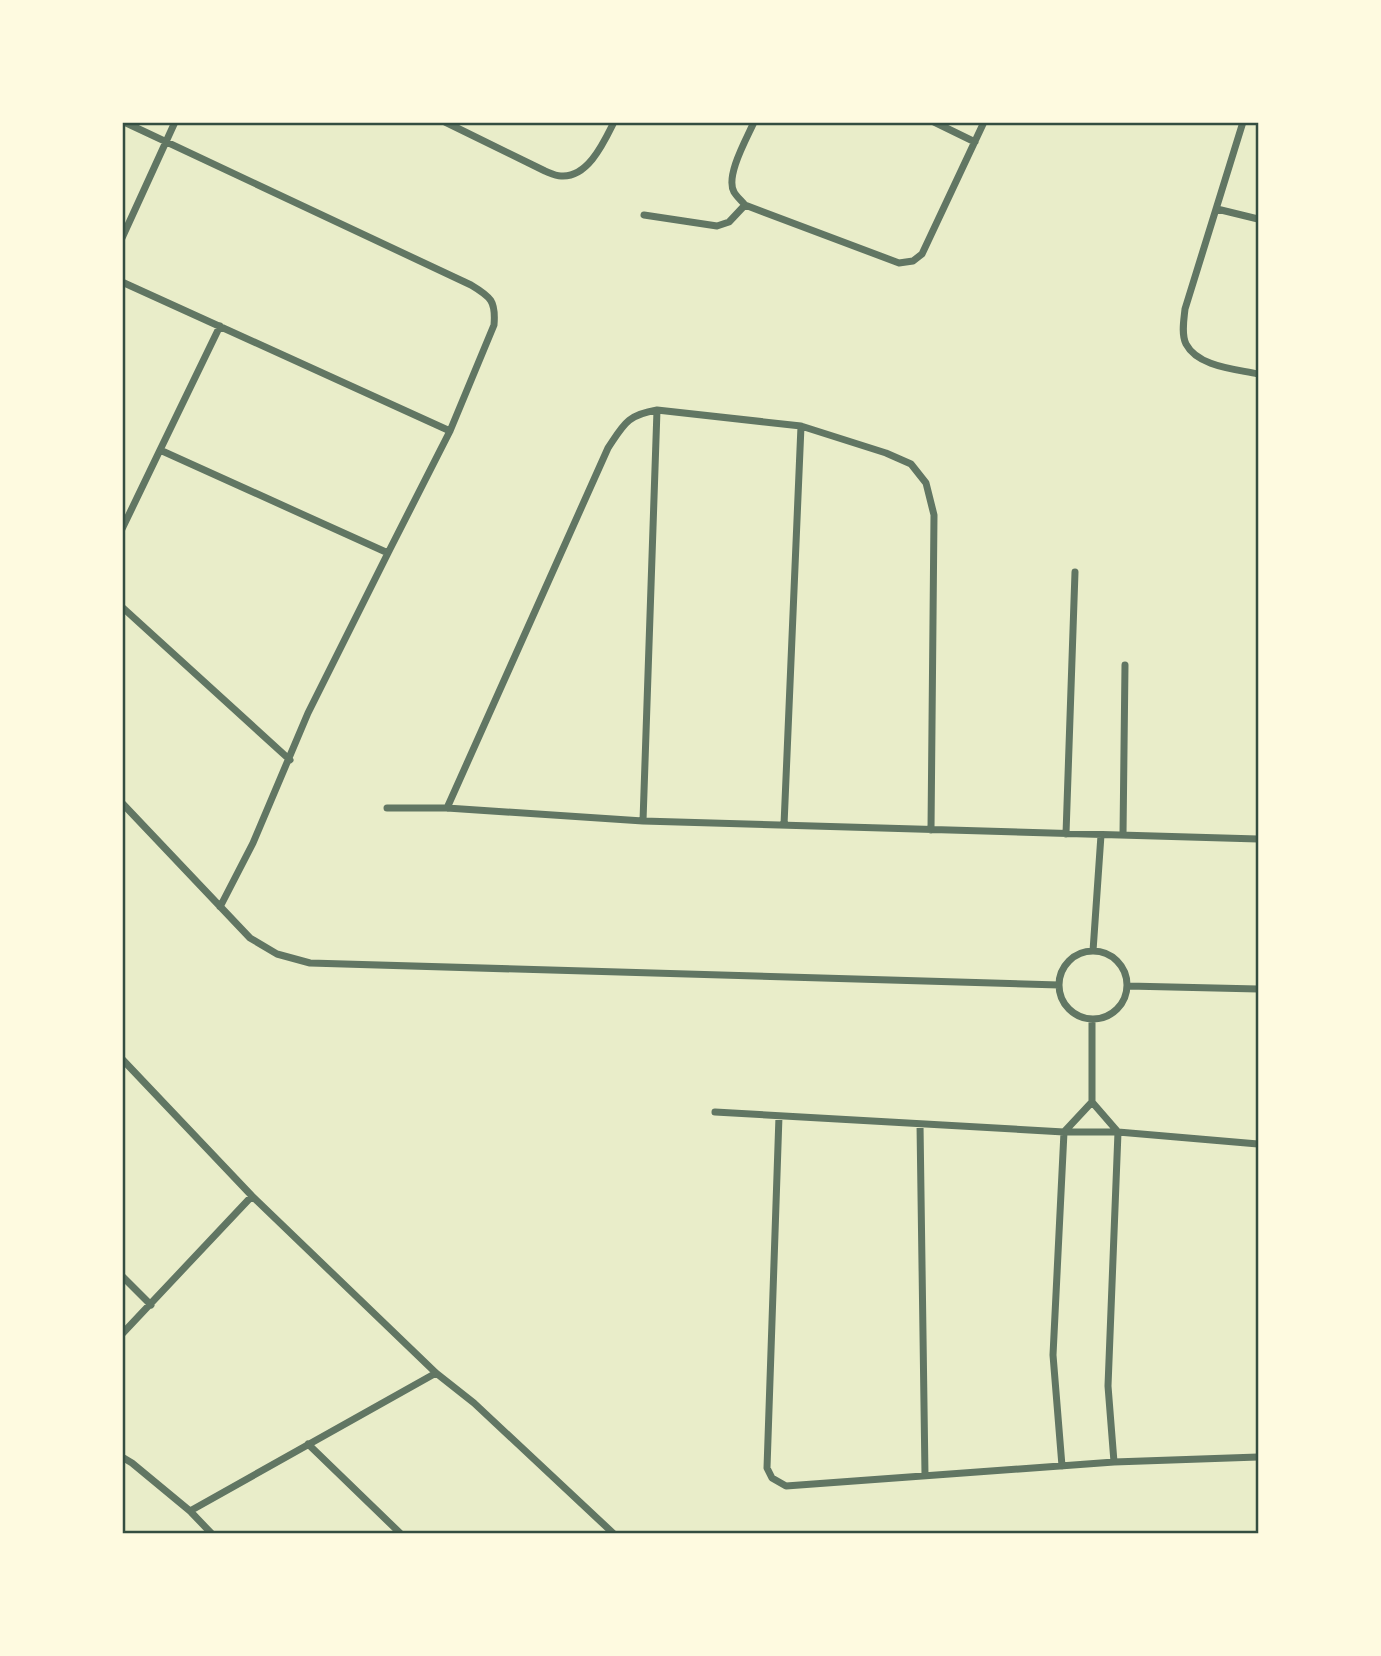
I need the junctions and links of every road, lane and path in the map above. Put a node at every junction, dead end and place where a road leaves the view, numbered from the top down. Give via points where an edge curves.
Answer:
1 (124, 122) edge
2 (175, 122) edge
3 (445, 122) edge
4 (614, 122) edge
5 (754, 122) edge
6 (934, 122) edge
7 (984, 122) edge
8 (1243, 122) edge
9 (975, 142) junction
10 (166, 143) junction
11 (745, 205) junction
12 (1217, 209) junction
13 (644, 215) dead end
14 (1258, 219) edge
15 (122, 238) edge
16 (122, 282) edge
17 (220, 326) junction
18 (1258, 374) edge
19 (657, 410) junction
20 (801, 426) junction
21 (450, 432) junction
22 (160, 450) junction
23 (122, 530) edge
24 (388, 553) junction
25 (1075, 572) dead end
26 (122, 607) edge
27 (1125, 665) dead end
28 (290, 760) junction
29 (122, 803) edge
30 (387, 808) dead end
31 (447, 808) junction
32 (643, 821) junction
33 (784, 825) junction
34 (931, 830) junction
35 (1066, 834) junction
36 (1101, 835) junction
37 (1124, 835) junction
38 (1258, 839) edge
39 (220, 907) junction
40 (1093, 951) junction
41 (1059, 985) junction
42 (1128, 986) junction
43 (1258, 989) edge
44 (1092, 1019) junction
45 (122, 1059) edge
46 (1092, 1102) junction
47 (715, 1112) dead end
48 (779, 1116) junction
49 (920, 1124) junction
50 (1064, 1132) junction
51 (1118, 1132) junction
52 (1258, 1144) edge
53 (252, 1196) junction
54 (122, 1276) edge
55 (150, 1306) junction
56 (122, 1334) edge
57 (436, 1373) junction
58 (308, 1444) junction
59 (122, 1457) edge
60 (1258, 1457) edge
61 (1114, 1462) junction
62 (1062, 1466) junction
63 (925, 1475) junction
64 (190, 1511) junction
65 (212, 1534) edge
66 (401, 1534) edge
67 (614, 1534) edge

1 - 10 street
2 - 10 street
3 - 4 street via 563,177 596,155
5 - 11 street via 732,180 733,192
6 - 9 street
7 - 9 street
8 - 12 street
9 - 11 street via 928,244 913,261 899,263
10 - 15 street
10 - 21 street via 486,294 493,303 494,325
11 - 13 street via 729,222 717,226
12 - 14 street
12 - 18 street via 1185,309 1186,343 1214,364
16 - 17 street
17 - 21 street
17 - 22 street
19 - 20 street
19 - 31 street via 637,413 608,448
19 - 32 street
20 - 33 street
20 - 34 street via 911,464 926,483 934,514
21 - 24 street
22 - 23 street
22 - 24 street
24 - 28 street via 308,713
25 - 35 street
26 - 28 street
27 - 37 street
28 - 39 street
29 - 39 street
30 - 31 street
31 - 32 street
32 - 33 street
33 - 34 street
34 - 35 street
35 - 36 street
36 - 37 street
36 - 40 street
37 - 38 street
39 - 41 street via 250,938 276,954 310,963
40 - 41 street via 1073,957 1060,974
40 - 42 street via 1114,958
41 - 44 street via 1065,1005
42 - 43 street
42 - 44 street via 1113,1014
44 - 46 street
45 - 53 street
46 - 50 street
46 - 51 street
47 - 48 street
48 - 49 street
48 - 63 street via 767,1468 772,1478 786,1486
49 - 50 street
49 - 63 street
50 - 51 street
50 - 62 street via 1054,1355
51 - 52 street
51 - 61 street via 1108,1386
53 - 55 street
53 - 57 street
54 - 55 street
55 - 56 street
57 - 58 street
57 - 67 street
58 - 64 street
58 - 66 street
59 - 64 street
60 - 61 street
61 - 62 street
62 - 63 street
64 - 65 street

